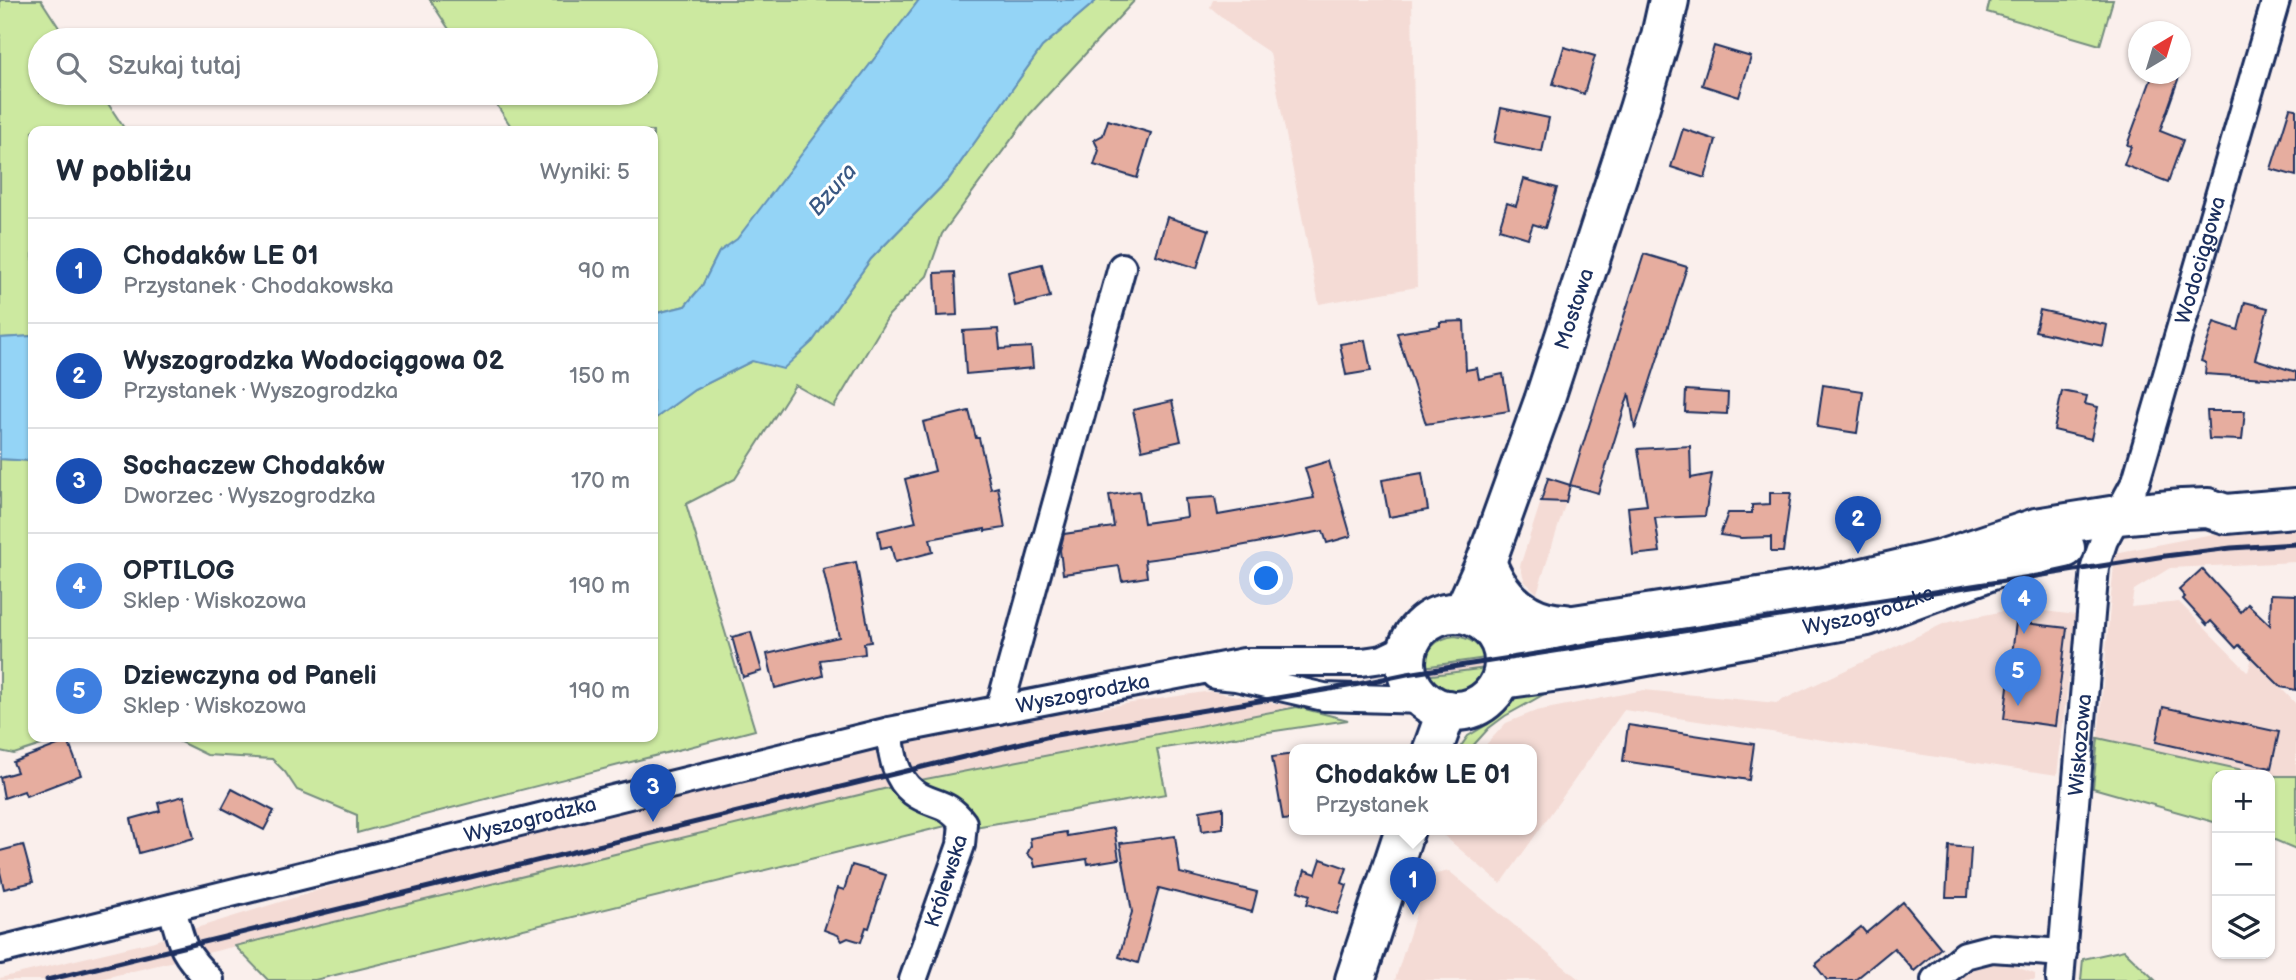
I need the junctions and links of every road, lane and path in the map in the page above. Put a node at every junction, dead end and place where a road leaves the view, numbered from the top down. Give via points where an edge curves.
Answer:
1 (1669, 0) edge
2 (2276, 0) edge
3 (1122, 267) dead end
4 (2296, 508) edge
5 (2111, 528) junction
6 (1486, 562) junction
7 (1463, 613) junction
8 (1574, 625) junction
9 (1500, 640) junction
10 (1408, 647) junction
11 (1185, 671) junction
12 (1502, 679) junction
13 (1435, 705) junction
14 (999, 710) junction
15 (889, 731) junction
16 (1433, 744) edge
17 (1403, 835) edge
18 (172, 908) junction
19 (0, 950) edge
20 (2063, 953) junction
21 (210, 980) edge
22 (913, 980) edge
23 (1355, 980) edge
24 (1935, 980) edge
25 (2060, 980) edge

1 - 6 main road, Mostowa via 1639,109 1544,401
2 - 5 street, Wodociągowa via 2136,481
3 - 14 street
4 - 5 main road, Wyszogrodzka via 2225,514 2210,527
5 - 8 main road, Wyszogrodzka via 2036,527 1940,560 1825,587
5 - 12 main road, Wyszogrodzka via 1867,616
5 - 20 street, Wiskozowa via 2095,567
6 - 7 main road, Mostowa
6 - 8 main road via 1504,597 1519,610 1536,619
7 - 9 main road via 1480,619
7 - 10 main road via 1435,617 1423,624
8 - 9 main road, Wyszogrodzka
9 - 12 main road via 1505,660
10 - 11 street, Wyszogrodzka via 1383,659 1362,662 1244,662
10 - 13 main road via 1407,674 1413,688
11 - 13 street, Wyszogrodzka via 1324,697
11 - 14 street, Wyszogrodzka
12 - 13 main road via 1486,701 1474,708 1460,711
13 - 16 main road
14 - 15 street, Wyszogrodzka
15 - 18 street, Wyszogrodzka
15 - 22 street, Królewska via 894,761 904,782 914,793 950,808 963,823 961,845
17 - 23 main road
18 - 19 street, Wyszogrodzka
18 - 21 street via 183,948
20 - 24 street via 1992,948 1965,955
20 - 25 street, Wiskozowa

